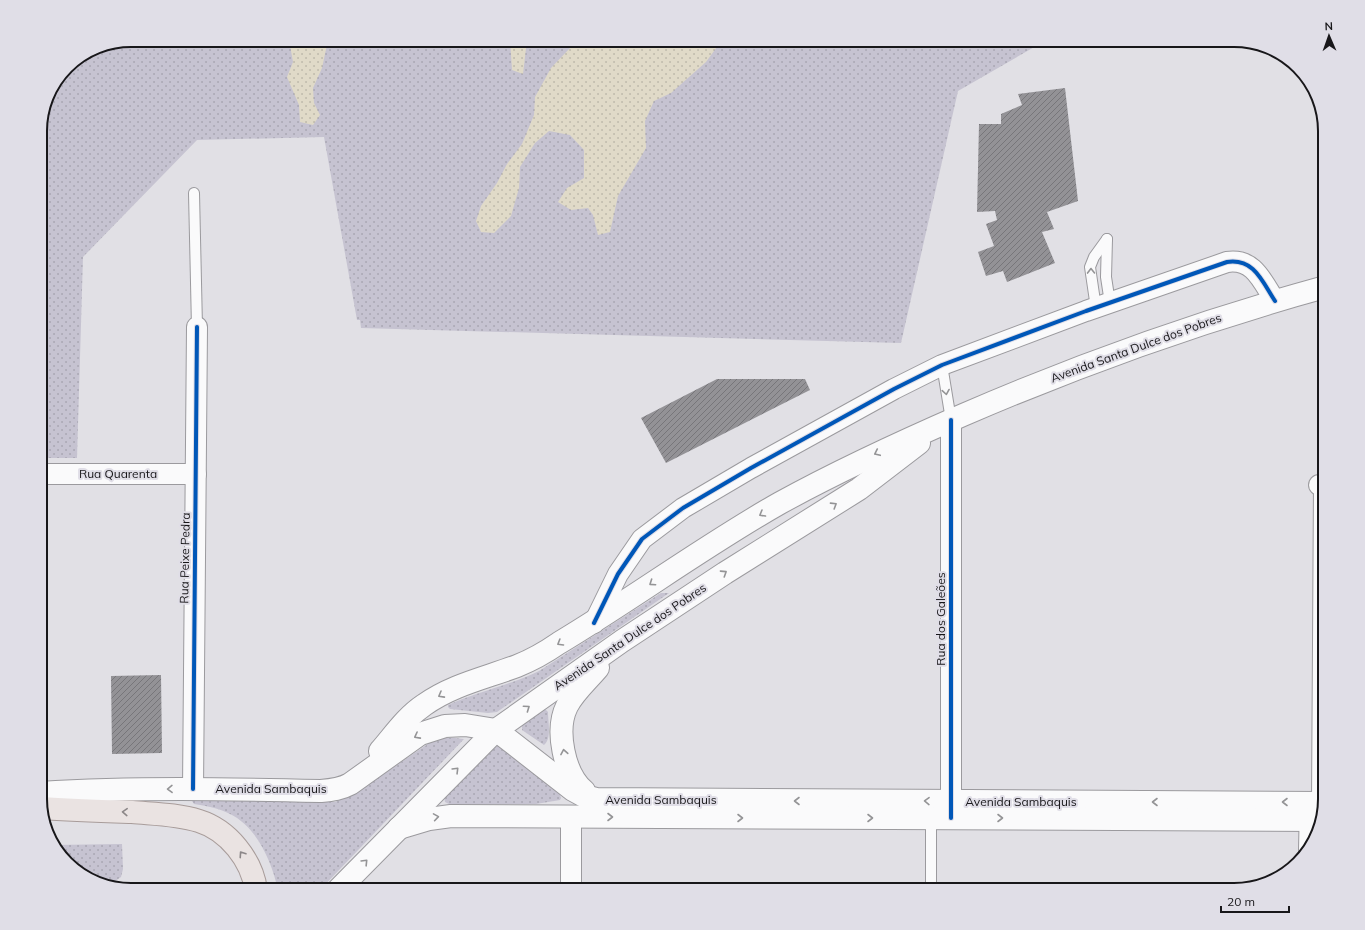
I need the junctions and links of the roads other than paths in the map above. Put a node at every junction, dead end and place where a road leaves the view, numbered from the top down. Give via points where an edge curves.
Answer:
1 (194, 193) dead end
2 (1318, 289) edge
3 (1275, 301) junction
4 (1103, 306) junction
5 (197, 327) joint
6 (942, 365) junction
7 (951, 420) junction
8 (47, 474) edge
9 (196, 474) junction
10 (594, 623) junction
11 (622, 642) junction
12 (1318, 701) edge
13 (496, 730) junction
14 (356, 780) junction
15 (193, 789) junction
16 (47, 793) edge
17 (604, 800) junction
18 (48, 808) edge
19 (1316, 809) edge
20 (944, 812) junction
21 (571, 817) junction
22 (399, 828) junction
23 (1313, 829) edge
24 (254, 883) edge
25 (345, 883) edge
26 (571, 883) edge
27 (932, 883) edge

1 - 5 lane
2 - 3 main road, Avenida Santa Dulce dos Pobres
3 - 4 street via 1255,271 1249,265 1235,261
3 - 7 main road, Avenida Santa Dulce dos Pobres via 1203,323 1087,364
4 -> 4 lane via 1090,267 1107,239 1106,277
4 - 6 street
5 - 9 street, Rua Peixe Pedra
6 -> 7 lane
6 - 10 street via 894,389 683,508 642,539 618,574
7 -> 10 main road, Avenida Santa Dulce dos Pobres via 872,455 782,502 692,557
11 -> 7 main road, Avenida Santa Dulce dos Pobres via 859,488
7 - 20 street, Rua dos Galeões
8 - 9 street, Rua Quarenta
9 - 15 street, Rua Peixe Pedra
10 -> 14 main road, Avenida Santa Dulce dos Pobres via 526,662 450,690 423,705 408,718
13 -> 11 main road, Avenida Santa Dulce dos Pobres
17 -> 11 main road via 585,792 570,773 564,750 563,719 572,698
12 - 19 lane
13 -> 14 main road, Avenida Sambaquis via 454,725 428,731 412,739
13 - 17 main road, Avenida Sambaquis via 573,790 590,799
22 -> 13 main road, Avenida Santa Dulce dos Pobres
14 - 15 main road, Avenida Sambaquis via 342,788 329,790
15 -> 16 main road, Avenida Sambaquis
20 -> 17 main road, Avenida Sambaquis
24 -> 18 main road via 250,868 238,849 222,833 199,821 165,814
19 - 20 main road, Avenida Sambaquis
19 - 23 street
21 -> 20 main road, Avenida Sambaquis
20 - 27 lane, Rua dos Galeões
22 -> 21 main road, Avenida Sambaquis via 446,816
21 - 26 street
25 -> 22 main road, Avenida Santa Dulce dos Pobres

